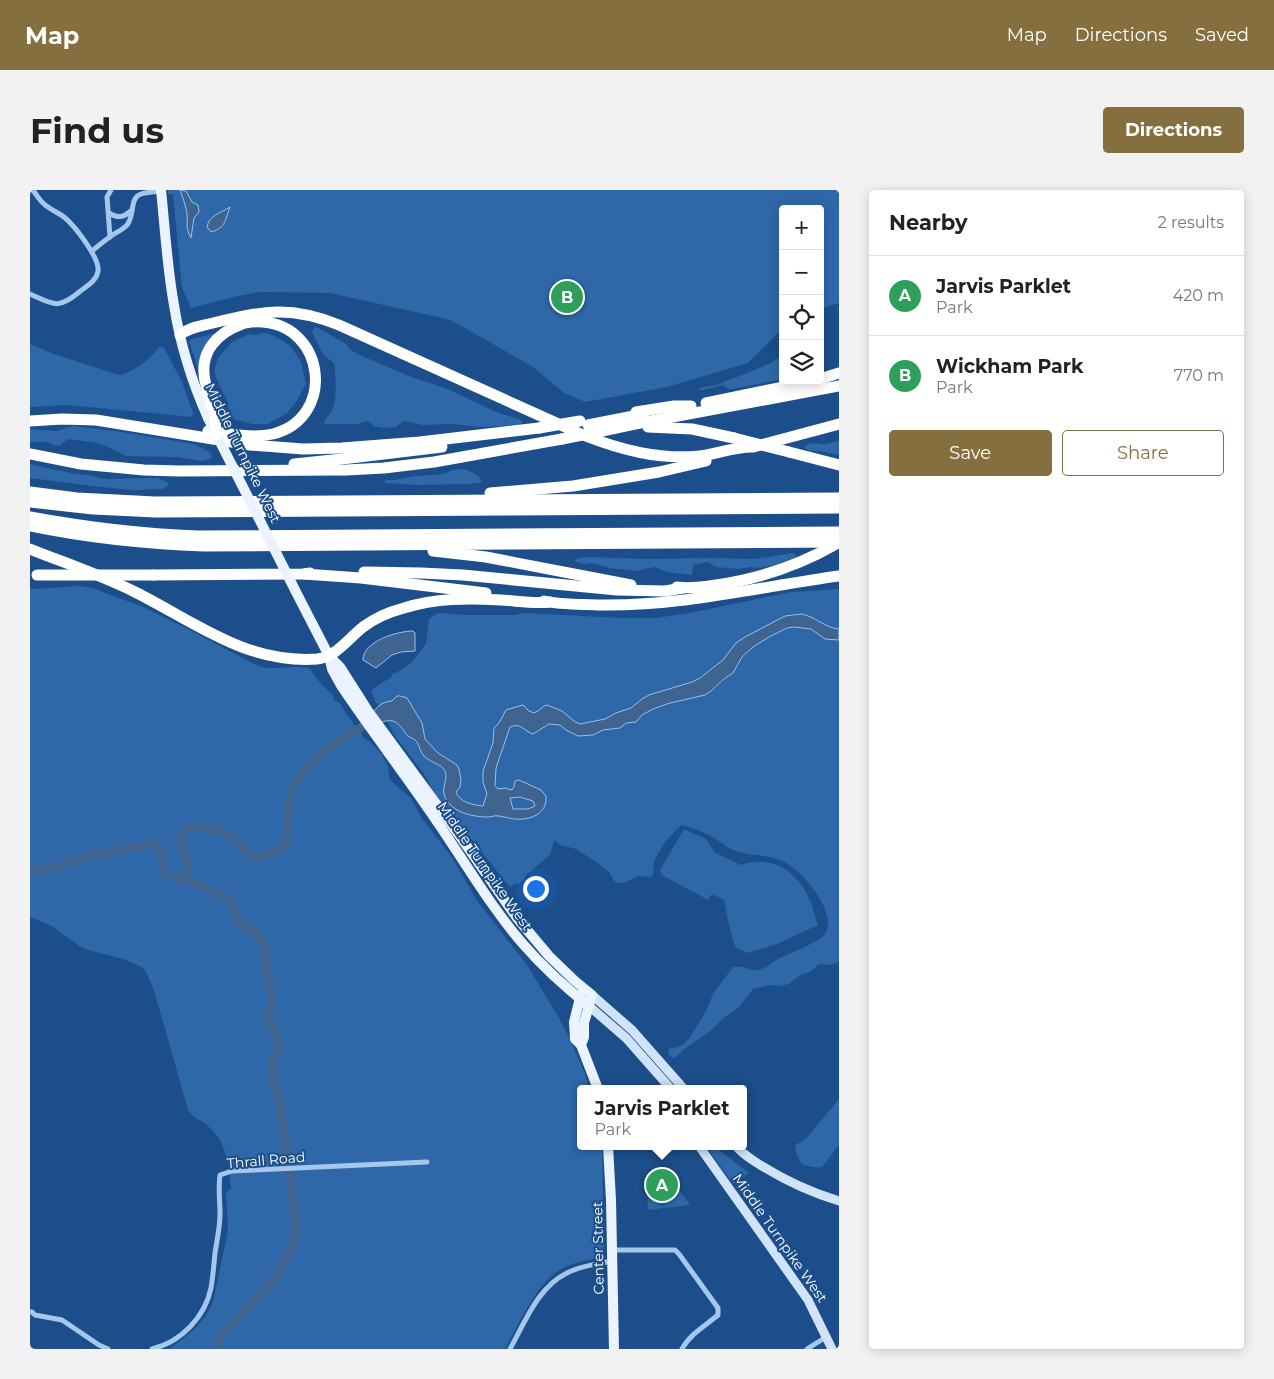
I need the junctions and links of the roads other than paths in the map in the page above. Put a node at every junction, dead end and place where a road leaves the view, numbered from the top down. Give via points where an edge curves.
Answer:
1 (33, 190) edge
2 (111, 190) edge
3 (161, 191) edge
4 (133, 209) junction
5 (109, 213) junction
6 (110, 237) junction
7 (92, 251) junction
8 (30, 294) edge
9 (244, 324) junction
10 (180, 335) junction
11 (839, 373) edge
12 (824, 378) edge
13 (793, 385) edge
14 (839, 386) edge
15 (212, 419) junction
16 (30, 421) edge
17 (106, 421) junction
18 (839, 424) edge
19 (621, 428) junction
20 (543, 430) junction
21 (216, 435) joint
22 (754, 447) junction
23 (30, 454) edge
24 (839, 465) edge
25 (220, 471) junction
26 (30, 492) edge
27 (839, 498) edge
28 (424, 501) junction
29 (30, 502) edge
30 (839, 508) edge
31 (30, 517) edge
32 (30, 526) edge
33 (839, 532) edge
34 (839, 542) edge
35 (399, 545) junction
36 (30, 549) edge
37 (304, 574) junction
38 (34, 575) edge
39 (839, 576) edge
40 (683, 588) junction
41 (550, 602) junction
42 (329, 656) junction
43 (419, 788) junction
44 (583, 987) junction
45 (592, 995) junction
46 (580, 998) junction
47 (589, 1006) junction
48 (581, 1045) junction
49 (596, 1085) edge
50 (674, 1085) edge
51 (675, 1085) edge
52 (608, 1150) edge
53 (702, 1150) edge
54 (739, 1150) edge
55 (427, 1162) dead end
56 (839, 1201) edge
57 (612, 1256) junction
58 (30, 1312) edge
59 (826, 1337) junction
60 (108, 1349) edge
61 (152, 1349) edge
62 (510, 1349) edge
63 (614, 1349) edge
64 (682, 1349) edge
65 (807, 1349) edge
66 (832, 1349) edge

1 - 7 street via 48,208 68,220
2 - 5 street via 107,197
3 - 4 street via 136,197
3 - 10 main road, Middle Turnpike West via 170,279
4 - 5 street via 122,217
4 - 6 street via 128,224
5 - 6 street
6 - 7 street
7 - 8 street via 98,271 94,280 68,302 54,304
9 - 10 highway via 192,336
9 - 15 highway via 219,337 205,359 204,378
9 - 17 highway via 267,322 284,328 301,340 311,356 315,371 314,391 308,409 292,425 274,433 252,436
10 - 15 main road, Middle Turnpike West via 190,372
10 - 22 highway via 190,329 253,314 306,314 339,325 583,435 623,449 653,456 684,457
11 - 12 highway
13 - 20 highway via 691,406
14 - 19 highway
15 - 21 highway, bridge
16 - 17 highway
17 - 20 highway via 250,445 303,450
18 - 22 highway
19 - 24 highway, bridge via 703,431
19 - 25 highway, bridge via 384,468
20 - 25 highway via 342,460 238,466
21 - 42 main road, Middle Turnpike West, bridge
22 - 28 highway via 613,480 455,495
23 - 25 highway via 111,468
26 - 28 highway via 155,502
27 - 28 highway
29 - 30 highway via 156,512
31 - 33 highway via 128,532 197,536
32 - 35 highway via 107,539 183,545
34 - 35 highway
34 - 40 highway via 812,557 752,578
35 - 40 highway via 486,557 624,584
36 - 42 highway via 123,586 202,630 243,648 294,658
37 - 38 highway, bridge
37 - 40 highway via 431,573 610,590 665,591
37 - 41 highway
39 - 41 highway via 672,601 617,605
41 - 42 highway via 451,599 411,605 372,621
42 - 43 main road, Middle Turnpike West via 332,672
43 - 44 main road, Middle Turnpike West via 524,927 552,960
43 - 46 main road, Middle Turnpike West via 511,930 542,965
44 - 45 main road, Middle Turnpike West
44 - 46 main road
45 - 47 main road
45 - 51 main road, Middle Turnpike West via 630,1028
46 - 47 main road, Middle Turnpike West
46 - 48 main road via 574,1028 575,1039
47 - 48 main road
47 - 50 main road, Middle Turnpike West
48 - 49 main road
52 - 57 main road, Center Street
53 - 59 main road, Middle Turnpike West via 808,1300
54 - 56 main road via 788,1181
55 - 61 street, Thrall Road via 232,1171 220,1175 220,1216 207,1300 196,1320 178,1337
57 - 62 street via 555,1279 536,1303
57 - 63 main road, Center Street
57 - 64 street via 675,1250 680,1254 718,1308 718,1315 691,1335
58 - 60 street via 62,1320 98,1346
59 - 65 street
59 - 66 main road, Middle Turnpike West

